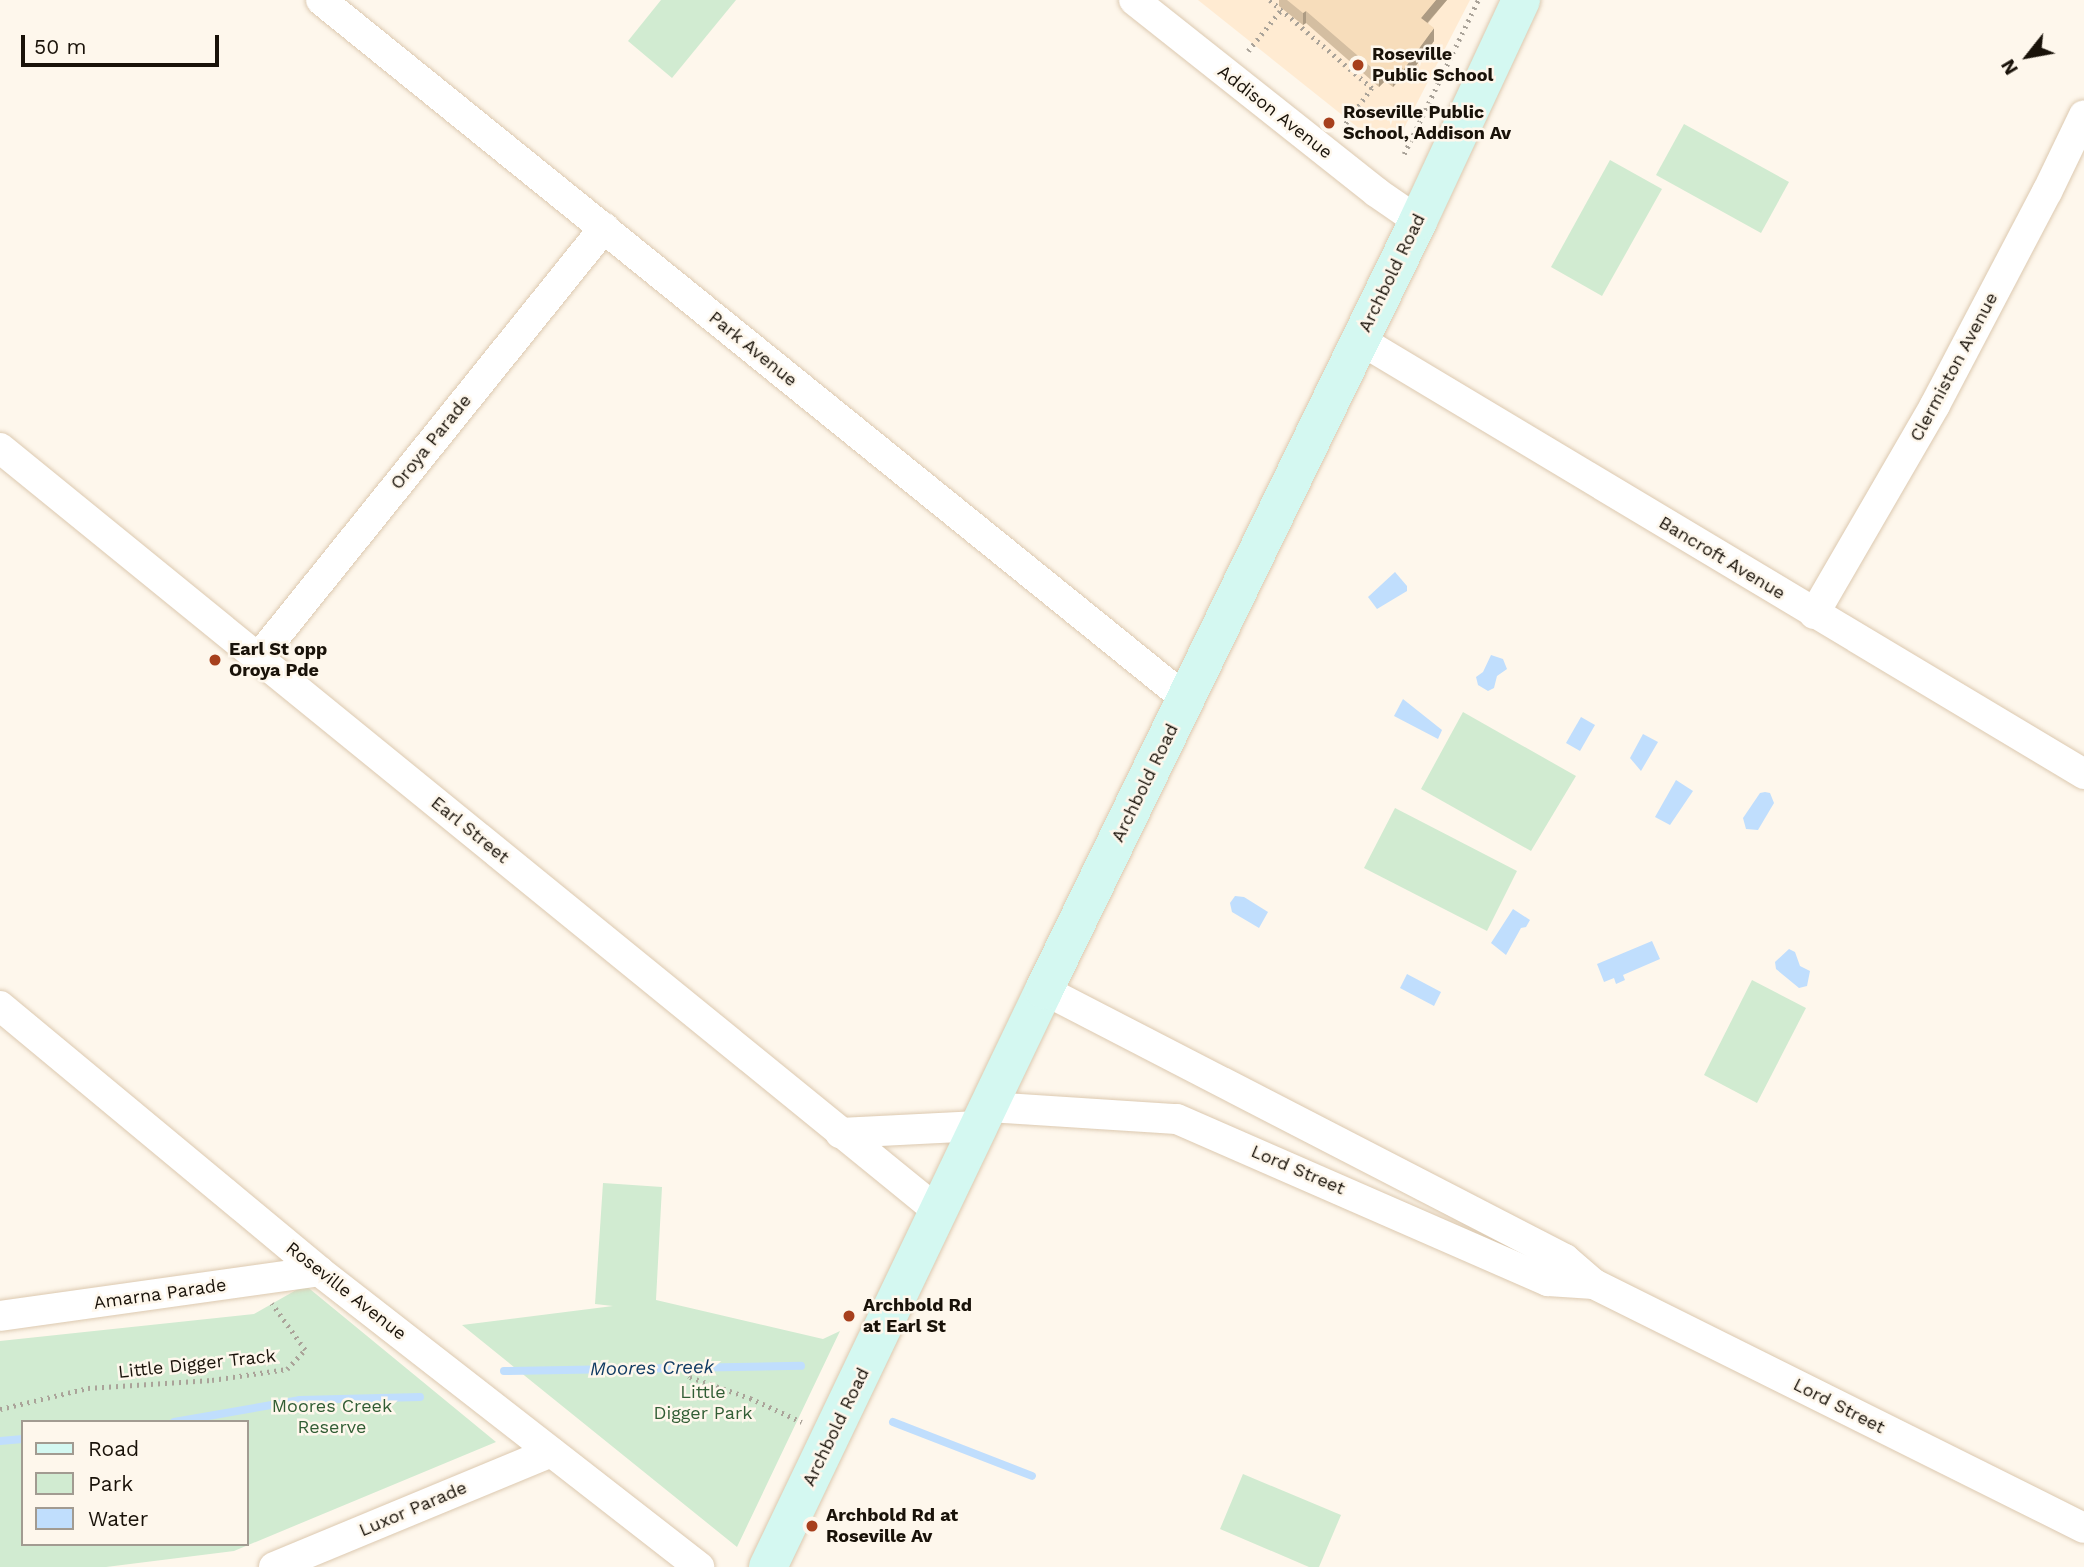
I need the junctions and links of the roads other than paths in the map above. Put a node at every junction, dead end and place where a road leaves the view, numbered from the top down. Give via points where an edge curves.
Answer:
1 (321, 0) edge
2 (1134, 0) edge
3 (1521, 0) edge
4 (2084, 115) edge
5 (1418, 221) junction
6 (604, 228) junction
7 (1360, 340) junction
8 (0, 448) edge
9 (1814, 614) junction
10 (259, 657) junction
11 (1186, 699) junction
12 (2084, 774) edge
13 (1044, 990) junction
14 (0, 1006) edge
15 (984, 1116) junction
16 (841, 1133) junction
17 (939, 1212) junction
18 (319, 1270) junction
19 (1594, 1284) junction
20 (0, 1316) edge
21 (551, 1452) junction
22 (2084, 1528) edge
23 (770, 1565) edge
24 (274, 1567) edge
25 (699, 1567) edge

1 - 6 street, Park Avenue
2 - 5 street, Addison Avenue
3 - 5 main road, Archbold Road
4 - 9 street, Clermiston Avenue via 1935,405
5 - 7 main road, Archbold Road
6 - 10 street, Oroya Parade
6 - 11 street, Park Avenue
7 - 9 street, Bancroft Avenue
7 - 11 main road, Archbold Road
8 - 10 street, Earl Street
9 - 12 street, Bancroft Avenue
10 - 16 street, Earl Street
11 - 13 main road, Archbold Road
13 - 15 main road, Archbold Road
13 - 19 street, Lord Street via 1565,1259
14 - 18 street, Roseville Avenue
15 - 16 street, Lord Street
15 - 17 main road, Archbold Road
15 - 19 street, Lord Street via 1177,1119 1548,1281
16 - 17 street, Earl Street
17 - 23 main road, Archbold Road
18 - 20 street, Amarna Parade
18 - 21 street, Roseville Avenue
19 - 22 street, Lord Street
21 - 24 street, Luxor Parade
21 - 25 street, Roseville Avenue

